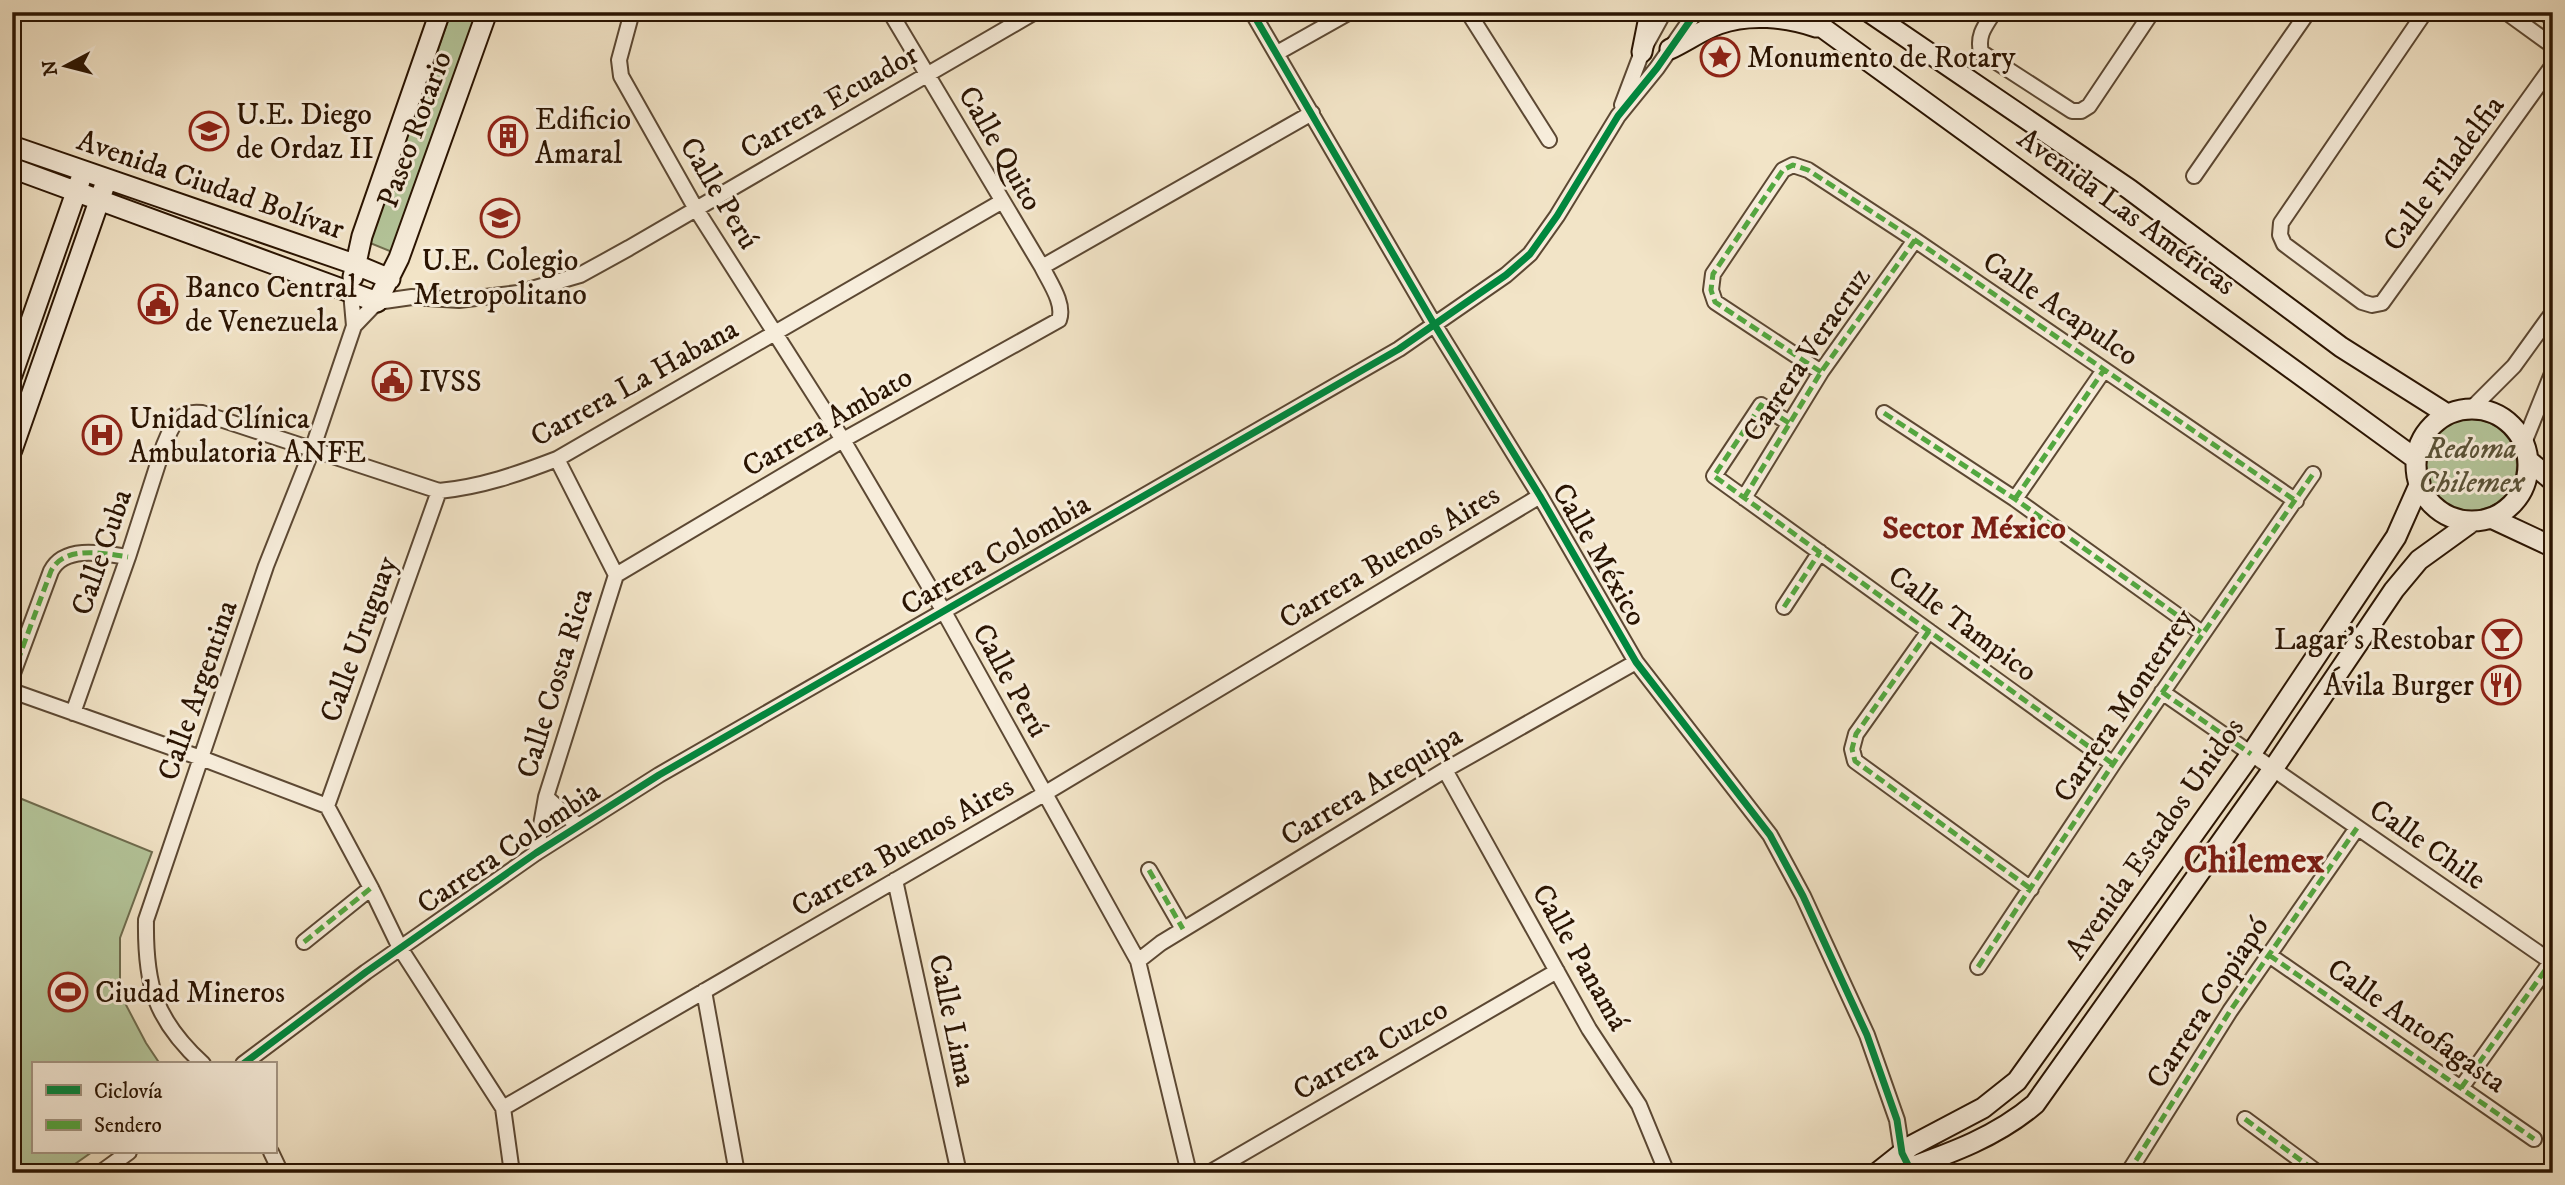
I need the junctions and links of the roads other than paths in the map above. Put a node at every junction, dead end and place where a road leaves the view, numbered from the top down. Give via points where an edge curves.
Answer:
1 (440, 12) edge
2 (486, 12) edge
3 (632, 12) edge
4 (890, 12) edge
5 (1035, 12) edge
6 (1252, 12) edge
7 (1350, 12) edge
8 (1468, 12) edge
9 (1650, 12) edge
10 (1664, 12) edge
11 (1696, 12) edge
12 (1801, 12) edge
13 (1870, 12) edge
14 (1994, 12) edge
15 (2152, 12) edge
16 (2308, 12) edge
17 (2425, 12) edge
18 (2507, 12) edge
19 (1830, 32) junction
20 (2553, 46) edge
21 (1671, 49) junction
22 (1642, 52) junction
23 (1277, 53) junction
24 (2553, 65) edge
25 (928, 74) junction
26 (1311, 113) junction
27 (1618, 116) junction
28 (1549, 140) dead end
29 (12, 146) edge
30 (12, 168) edge
31 (83, 172) junction
32 (2194, 176) dead end
33 (107, 179) junction
34 (76, 191) junction
35 (100, 199) junction
36 (1001, 202) junction
37 (696, 209) junction
38 (1915, 240) junction
39 (354, 264) junction
40 (1042, 267) junction
41 (390, 279) junction
42 (351, 292) junction
43 (412, 297) junction
44 (377, 302) junction
45 (1062, 312) joint
46 (2553, 312) edge
47 (1434, 324) junction
48 (354, 326) junction
49 (776, 332) junction
50 (2104, 370) junction
51 (2553, 371) edge
52 (1821, 372) junction
53 (12, 375) edge
54 (2471, 409) junction
55 (186, 412) joint
56 (1884, 413) dead end
57 (2447, 414) junction
58 (1789, 423) junction
59 (843, 440) junction
60 (12, 450) edge
61 (312, 450) junction
62 (2526, 452) junction
63 (557, 459) junction
64 (2416, 459) junction
65 (2313, 474) dead end
66 (2553, 481) edge
67 (2420, 482) junction
68 (439, 491) junction
69 (1541, 496) junction
70 (1744, 498) junction
71 (2015, 499) junction
72 (2296, 501) junction
73 (2482, 520) junction
74 (2553, 547) edge
75 (1820, 552) junction
76 (128, 557) junction
77 (616, 575) junction
78 (1784, 607) dead end
79 (943, 610) junction
80 (1929, 631) junction
81 (2202, 633) junction
82 (1636, 662) junction
83 (12, 676) edge
84 (12, 691) edge
85 (2162, 692) junction
86 (73, 713) junction
87 (2251, 754) junction
88 (201, 758) junction
89 (2113, 764) junction
90 (2273, 769) junction
91 (1445, 770) junction
92 (1044, 794) junction
93 (546, 797) junction
94 (327, 806) junction
95 (578, 826) junction
96 (2357, 828) junction
97 (536, 853) junction
98 (1149, 870) dead end
99 (895, 880) junction
100 (371, 888) junction
101 (2031, 888) junction
102 (1183, 929) junction
103 (304, 942) dead end
104 (400, 948) junction
105 (2269, 955) junction
106 (1138, 961) junction
107 (2552, 961) edge
108 (1978, 967) dead end
109 (1557, 971) junction
110 (704, 991) junction
111 (202, 1062) edge
112 (246, 1062) edge
113 (2461, 1088) junction
114 (503, 1108) junction
115 (2245, 1119) dead end
116 (2534, 1139) dead end
117 (126, 1154) edge
118 (272, 1154) edge
119 (1914, 1163) edge
120 (100, 1173) edge
121 (281, 1173) edge
122 (512, 1173) edge
123 (737, 1173) edge
124 (959, 1173) edge
125 (1189, 1173) edge
126 (1209, 1173) edge
127 (1667, 1173) edge
128 (1877, 1173) edge
129 (2128, 1173) edge
130 (2318, 1173) edge

1 - 39 street, Paseo Rotario
2 - 41 street, Paseo Rotario
3 - 37 street, Calle Perú via 619,60 621,76
4 - 25 street, Calle Quito
5 - 25 street, Carrera Ecuador
6 - 23 street, Calle México
7 - 23 street
8 - 28 street
9 - 22 street
10 - 22 street, Carrera Colombia
11 - 21 street, Carrera Colombia
12 - 19 street, Avenida Las Américas
13 - 57 street, Avenida Las Américas via 2130,189 2341,347
14 - 15 street via 1980,33 1981,51 2073,111 2081,111 2089,106
16 - 32 street
17 - 24 street, Calle Filadelfia via 2281,223 2284,244 2362,302 2382,303
18 - 20 street
19 - 21 street via 1799,22 1744,19 1721,23
19 - 64 street, Avenida Las Américas
21 - 27 street, Carrera Colombia
22 - 27 street, Carrera Colombia
23 - 26 street, Calle México
25 - 36 street, Calle Quito
25 - 37 street, Carrera Ecuador
26 - 40 street
26 - 47 street, Calle México
27 - 47 street, Carrera Colombia via 1530,254
29 - 31 street, Avenida Ciudad Bolívar
30 - 34 street, Avenida Ciudad Bolívar
31 - 33 street, Avenida Ciudad Bolívar
31 - 34 street
33 - 35 street
33 - 39 street, Avenida Ciudad Bolívar
34 - 35 street, Avenida Ciudad Bolívar
34 - 53 street
35 - 42 street, Avenida Ciudad Bolívar
35 - 60 street
36 - 40 street, Calle Quito
36 - 49 street, Carrera La Habana
37 - 43 street, Carrera Ecuador via 580,275 518,293 459,300
37 - 49 street, Calle Perú
38 - 50 street, Calle Acapulco
38 - 52 street, Carrera Veracruz
38 - 52 street, Calle Acapulco via 1808,170 1793,165 1783,170 1713,274 1711,290 1715,302
39 - 41 street, Avenida Ciudad Bolívar
39 - 42 street, Paseo Rotario
40 - 45 street, Calle Quito
41 - 43 street
41 - 44 street, Paseo Rotario
42 - 44 street, Avenida Ciudad Bolívar
42 - 48 street, Calle Argentina
43 - 44 street, Carrera Ecuador
44 - 48 street, Calle Argentina
45 - 59 street, Carrera Ambato via 1059,320
46 - 54 street via 2514,366
47 - 69 street, Calle México
47 - 79 street, Carrera Colombia via 1399,349
48 - 61 street, Calle Argentina
49 - 59 street, Calle Perú
49 - 63 street, Carrera La Habana
50 - 71 street
50 - 72 street, Calle Acapulco
51 - 62 street
52 - 58 street, Carrera Veracruz
54 - 57 street
54 - 62 street via 2500,415 2515,427
55 - 61 street, Carrera La Habana via 202,413
55 - 76 street, Calle Cuba via 168,436
56 - 71 street
57 - 64 street via 2432,425
58 - 70 street, Carrera Veracruz
58 - 70 street, Calle Tampico via 1761,405 1714,476
59 - 77 street, Carrera Ambato
59 - 79 street, Calle Perú
61 - 68 street, Carrera La Habana
61 - 88 street, Calle Argentina via 266,566
62 - 66 street
62 - 73 street via 2527,479 2519,496 2507,509
63 - 68 street, Carrera La Habana via 505,479
63 - 77 street, Calle Costa Rica
64 - 67 street
65 - 72 street, Carrera Monterrey
67 - 73 street via 2438,509 2455,518
67 - 87 street, Avenida Estados Unidos via 2396,537
68 - 94 street, Calle Uruguay
69 - 82 street, Calle México
69 - 92 street, Carrera Buenos Aires
70 - 75 street, Calle Tampico
71 - 81 street
72 - 81 street, Carrera Monterrey
73 - 74 street
73 - 90 street, Avenida Estados Unidos via 2419,561 2394,590
75 - 78 street
75 - 80 street, Calle Tampico
76 - 83 street via 69,555 58,561
76 - 86 street, Calle Cuba
77 - 93 street, Calle Costa Rica
79 - 92 street, Calle Perú
79 - 95 street, Carrera Colombia
80 - 89 street, Calle Tampico
80 - 101 street via 1856,734 1855,761
81 - 85 street, Carrera Monterrey
82 - 91 street, Carrera Arequipa
82 - 119 street, Calle México via 1770,835 1867,1035
84 - 86 street
85 - 87 street, Calle Chile
85 - 89 street, Carrera Monterrey
86 - 88 street
87 - 90 street, Calle Chile
87 - 119 street, Avenida Estados Unidos via 2017,1081
88 - 94 street
88 - 111 street, Calle Argentina via 146,920 146,959 152,992 165,1018
89 - 101 street, Carrera Monterrey
90 - 96 street, Calle Chile
90 - 119 street, Avenida Estados Unidos via 2035,1104 1978,1142
91 - 102 street, Carrera Arequipa
91 - 109 street, Calle Panamá
92 - 99 street, Carrera Buenos Aires
92 - 106 street, Calle Perú
93 - 95 street
93 - 97 street, Calle Costa Rica
94 - 100 street
95 - 97 street, Carrera Colombia
96 - 105 street, Carrera Copiapó
96 - 107 street, Calle Chile
97 - 104 street, Carrera Colombia
98 - 102 street
99 - 110 street, Carrera Buenos Aires
99 - 124 street, Calle Lima
100 - 103 street
100 - 104 street
101 - 108 street, Carrera Monterrey
102 - 106 street, Carrera Arequipa
104 - 112 street, Carrera Colombia
104 - 114 street
105 - 113 street, Calle Antofagasta
105 - 129 street, Carrera Copiapó
106 - 125 street, Calle Perú
107 - 113 street
109 - 126 street, Carrera Cuzco
109 - 127 street, Calle Panamá via 1639,1105
110 - 114 street, Carrera Buenos Aires
110 - 123 street
113 - 116 street, Calle Antofagasta
114 - 122 street
115 - 130 street
117 - 120 street
118 - 121 street
119 - 128 street, Avenida Estados Unidos

